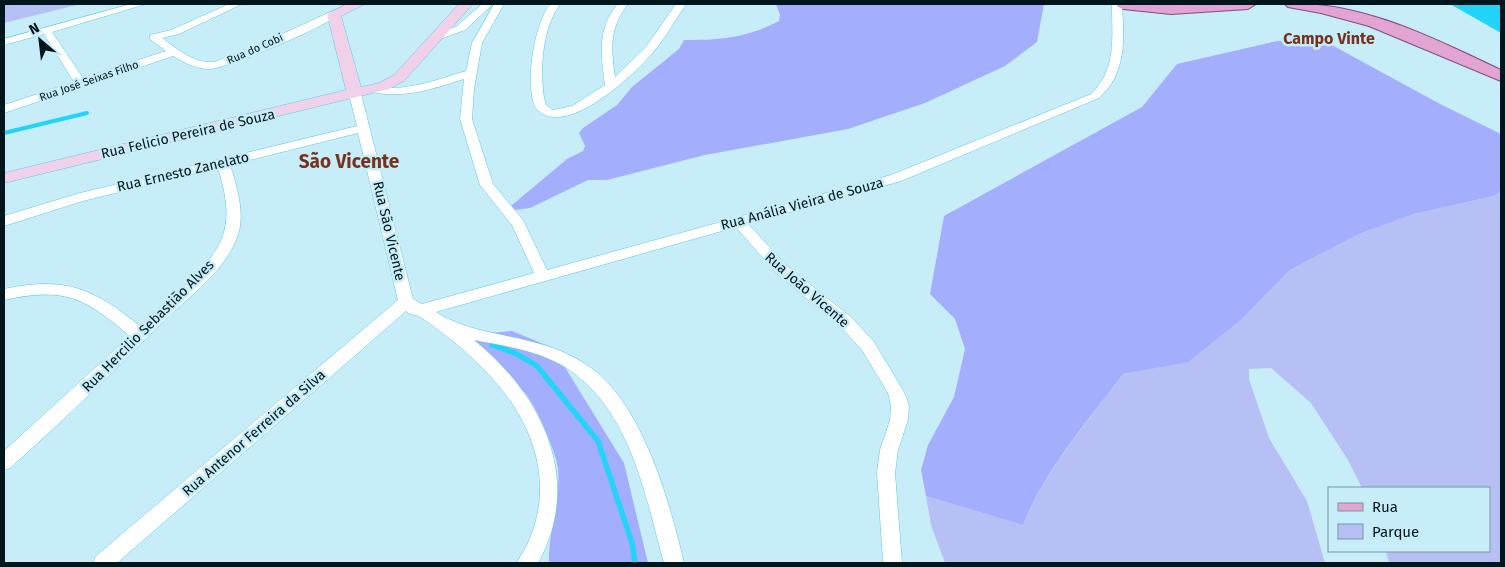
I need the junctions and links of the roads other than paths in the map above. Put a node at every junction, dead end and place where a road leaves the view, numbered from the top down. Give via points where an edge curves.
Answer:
1 (141, 4) edge
2 (237, 4) edge
3 (358, 4) edge
4 (466, 4) edge
5 (488, 4) edge
6 (499, 4) edge
7 (555, 4) edge
8 (623, 4) edge
9 (681, 4) edge
10 (1117, 4) edge
11 (1123, 4) edge
12 (1248, 4) edge
13 (1293, 4) edge
14 (334, 14) junction
15 (46, 30) junction
16 (437, 37) junction
17 (4, 42) edge
18 (173, 52) junction
19 (471, 73) junction
20 (1501, 76) edge
21 (82, 84) junction
22 (610, 86) junction
23 (372, 89) junction
24 (354, 94) junction
25 (4, 109) edge
26 (364, 128) junction
27 (223, 163) junction
28 (4, 178) edge
29 (4, 220) edge
30 (738, 220) junction
31 (544, 277) junction
32 (4, 294) edge
33 (406, 302) junction
34 (422, 310) junction
35 (452, 329) junction
36 (140, 335) junction
37 (4, 462) edge
38 (893, 561) dead end
39 (102, 563) edge
40 (527, 563) edge
41 (674, 563) edge

1 - 15 street
2 - 18 street, Rua do Cobi via 175,32 154,37
3 - 14 main road, Rua do Cobi
4 - 16 main road, Rua Felicio Pereira de Souza
5 - 16 street via 460,28
6 - 19 street via 481,32
7 - 22 street via 541,30 540,105 555,113 572,111
8 - 22 street via 612,18 608,33
9 - 22 street via 638,62
10 - 30 street, Rua Anália Vieira de Souza via 1114,75 1107,88 1095,96 896,178
11 - 12 main road via 1171,9
13 - 20 main road via 1322,7 1378,23
14 - 18 street, Rua do Cobi via 220,64 206,66
14 - 24 main road, Rua São Vicente
15 - 17 street
15 - 21 street
16 - 23 main road, Rua Felicio Pereira de Souza via 399,78
18 - 21 street, Rua José Seixas Filho
19 - 23 street, Rua Felicio Pereira de Souza via 401,91 383,93
19 - 31 street via 466,119 478,163 495,197 523,232
21 - 25 street, Rua José Seixas Filho
23 - 24 main road, Rua Felicio Pereira de Souza
24 - 26 street, Rua São Vicente
24 - 28 main road, Rua Felicio Pereira de Souza
26 - 27 street, Rua Ernesto Zanelato
26 - 33 street, Rua São Vicente
27 - 29 street, Rua Ernesto Zanelato
27 - 36 street, Rua Hercilio Sebastião Alves via 230,186 232,212 232,232 226,248
30 - 31 street, Rua Anália Vieira de Souza
30 - 38 street, Rua João Vicente via 781,269 852,328 868,346 896,392 899,420 886,460
31 - 34 street, Rua Anália Vieira de Souza
32 - 36 street via 52,290 84,295
33 - 34 street via 415,310
33 - 39 street, Rua Antenor Ferreira da Silva
34 - 35 street
35 - 40 street via 513,390 527,413 548,464 550,507 540,538
35 - 41 street via 557,356 588,376 620,412 643,459
36 - 37 street, Rua Hercilio Sebastião Alves

